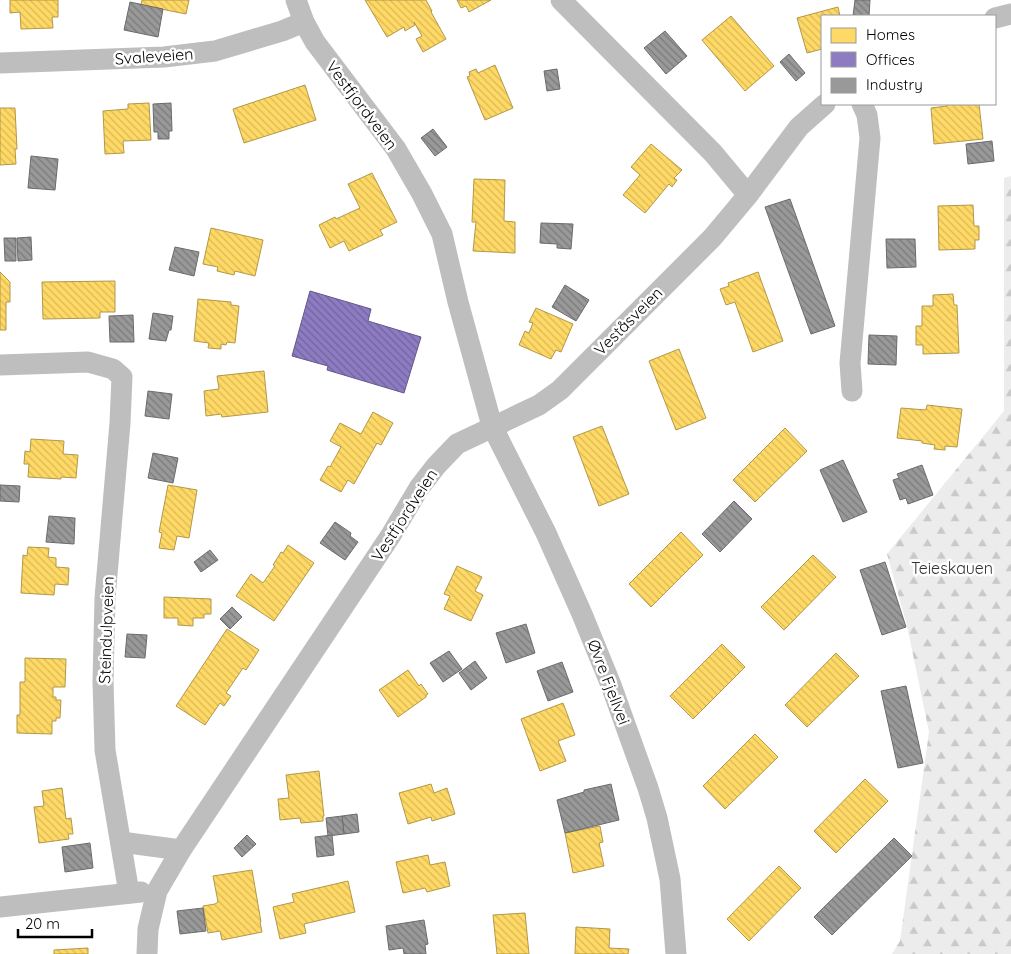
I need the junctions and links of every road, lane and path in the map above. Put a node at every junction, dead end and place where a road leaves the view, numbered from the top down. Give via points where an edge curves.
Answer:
1 (296, 0) edge
2 (561, 0) edge
3 (1011, 14) edge
4 (996, 18) edge
5 (304, 22) junction
6 (0, 63) edge
7 (824, 105) edge
8 (862, 105) edge
9 (748, 194) junction
10 (0, 365) edge
11 (852, 391) dead end
12 (492, 426) junction
13 (121, 842) junction
14 (181, 850) junction
15 (157, 890) junction
16 (129, 893) junction
17 (0, 907) edge
18 (147, 954) edge
19 (676, 954) edge

1 - 5 street, Vestfjordveien
2 - 9 street via 713,153
3 - 4 street
5 - 6 street, Svaleveien via 215,51 164,57
5 - 12 street, Vestfjordveien via 329,62 396,150 442,234
7 - 9 street, Veståsveien via 799,127
8 - 11 street via 870,138 851,348
9 - 12 street, Veståsveien via 712,238 560,390 539,405
10 - 13 street, Steindulpveien via 88,362 113,369 122,377 105,598 103,681 105,750
12 - 14 street, Vestfjordveien via 457,444 419,488
12 - 19 street, Øvre Fjellvei via 546,533 582,614 648,788 670,879
13 - 14 street
13 - 16 street, Steindulpveien
14 - 15 street, Vestfjordveien
15 - 16 street
15 - 18 street, Vestfjordveien via 148,928
16 - 17 street

